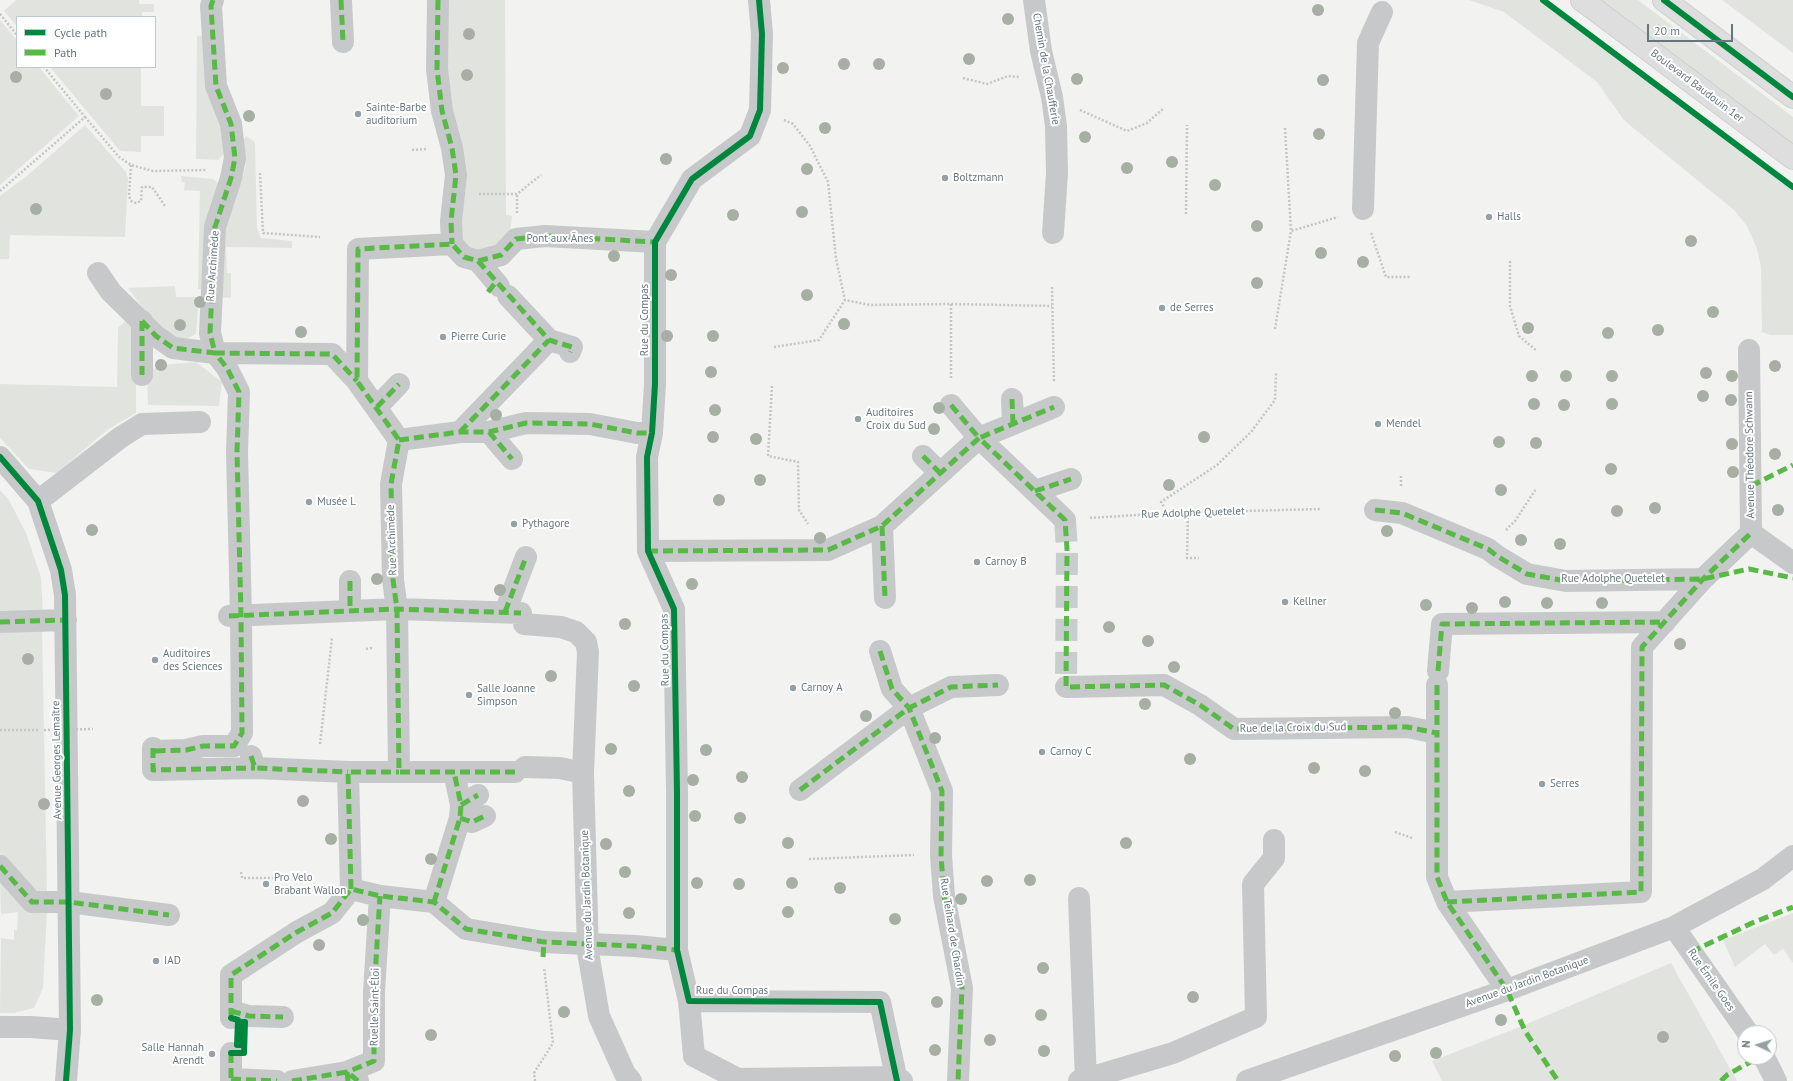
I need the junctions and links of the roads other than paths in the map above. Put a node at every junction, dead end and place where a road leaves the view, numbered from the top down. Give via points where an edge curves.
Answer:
1 (341, 0) edge
2 (438, 0) edge
3 (759, 0) edge
4 (1034, 0) edge
5 (1582, 0) edge
6 (1664, 0) edge
7 (212, 3) edge
8 (1382, 12) dead end
9 (343, 42) dead end
10 (1793, 96) edge
11 (1793, 158) edge
12 (1363, 209) road end
13 (1053, 233) dead end
14 (655, 242) junction
15 (452, 244) junction
16 (478, 261) junction
17 (98, 273) dead end
18 (142, 321) junction
19 (549, 340) junction
20 (1750, 350) dead end
21 (570, 352) dead end
22 (215, 353) junction
23 (142, 375) dead end
24 (357, 381) junction
25 (398, 384) dead end
26 (1012, 399) dead end
27 (951, 405) road end
28 (377, 407) junction
29 (1054, 407) road end
30 (200, 422) dead end
31 (1013, 424) junction
32 (460, 432) junction
33 (489, 432) junction
34 (652, 433) junction
35 (979, 438) junction
36 (399, 440) junction
37 (923, 456) dead end
38 (0, 457) edge
39 (512, 459) dead end
40 (940, 473) junction
41 (1071, 479) dead end
42 (1035, 491) junction
43 (38, 501) junction
44 (1375, 510) dead end
45 (1065, 520) tunnel mouth
46 (882, 526) junction
47 (1751, 533) junction
48 (648, 551) junction
49 (526, 557) dead end
50 (1793, 562) edge
51 (1703, 579) junction
52 (350, 581) dead end
53 (885, 598) dead end
54 (397, 609) junction
55 (350, 611) junction
56 (235, 616) junction
57 (516, 616) junction
58 (66, 620) junction
59 (0, 622) edge
60 (1665, 622) junction
61 (880, 651) dead end
62 (998, 685) dead end
63 (1066, 687) dead end
64 (909, 708) junction
65 (1437, 733) junction
66 (348, 772) junction
67 (399, 772) junction
68 (454, 772) junction
69 (583, 773) junction
70 (800, 790) dead end
71 (466, 806) junction
72 (486, 816) dead end
73 (1274, 840) dead end
74 (1793, 856) edge
75 (0, 866) edge
76 (351, 889) junction
77 (380, 896) junction
78 (1079, 898) dead end
79 (69, 902) junction
80 (434, 902) junction
81 (1447, 902) junction
82 (169, 915) dead end
83 (1674, 927) junction
84 (677, 950) junction
85 (1507, 990) junction
86 (689, 1001) junction
87 (283, 1016) dead end
88 (1742, 1025) edge
89 (0, 1027) edge
90 (70, 1030) junction
91 (231, 1053) dead end
92 (1768, 1065) edge
93 (351, 1078) edge
94 (231, 1080) edge
95 (898, 1080) edge
96 (1084, 1080) edge
97 (66, 1081) edge
98 (278, 1081) edge
99 (292, 1081) edge
100 (632, 1081) edge
101 (958, 1081) edge
102 (1247, 1081) edge
103 (1776, 1081) edge

1 - 9 street
2 - 15 street via 437,69 442,111 456,175 451,221
3 - 14 street via 762,34 760,110 750,136 692,179
4 - 13 street, Chemin de la Chaufferie via 1056,126 1057,173
5 - 11 main road, Boulevard Baudouin 1er
6 - 10 main road
7 - 22 street, Rue Archimède via 216,86 231,124 235,158 214,227 210,333
8 - 12 street via 1368,43
14 - 16 street, Pont aux Ânes via 545,236 516,239 501,255
14 - 34 street, Rue du Compas via 655,384
15 - 16 street via 464,257
15 - 24 street via 358,249
16 - 19 street via 499,288
17 - 18 street via 112,292
18 - 22 street via 156,336 173,348
18 - 23 street
19 - 21 street via 572,347
19 - 32 street
20 - 47 street, Avenue Théodore Schwann
22 - 24 street via 332,354
22 - 56 street via 227,368 239,392
24 - 28 street
25 - 28 street
26 - 31 street
27 - 35 street
28 - 36 street
29 - 31 street
30 - 43 street via 142,424
31 - 35 street
32 - 33 street
32 - 36 street
33 - 34 street via 526,423 590,424 637,433
33 - 39 street
34 - 48 street, Rue du Compas via 648,457
35 - 40 street
35 - 42 street
36 - 54 street, Rue Archimède via 390,484 393,580
37 - 40 street
38 - 43 street, Avenue Georges Lemaître
40 - 46 street
41 - 42 street
42 - 45 street
43 - 58 street, Avenue Georges Lemaître via 61,570
44 - 51 street, Rue Adolphe Quetelet via 1402,513 1488,549 1527,574 1566,581
46 - 48 street via 828,550
46 - 53 street
47 - 50 street, Avenue Théodore Schwann
47 - 51 street
48 - 84 street, Rue du Compas via 674,609
49 - 57 street
51 - 60 street
52 - 55 street
54 - 55 street, Avenue du Jardin Botanique
54 - 57 street, Avenue du Jardin Botanique
54 - 67 street, Rue Archimède
55 - 56 street, Avenue du Jardin Botanique
56 - 66 street via 242,732 234,746 203,743 186,750 153,750 153,770 253,762
57 - 69 street, Avenue du Jardin Botanique via 576,632 586,642 588,652
58 - 59 street
58 - 79 street, Avenue Georges Lemaître
60 - 65 street via 1442,624 1437,678
60 - 81 street via 1642,647 1641,892
61 - 64 street via 892,689
62 - 64 street via 951,687
63 - 65 street, Rue de la Croix du Sud via 1164,685 1200,705 1234,729 1407,727
64 - 70 street
64 - 101 street, Rue Teihard de Chardin via 942,791 941,855 944,896 962,988
65 - 81 street via 1437,877
66 - 67 street
66 - 76 street
67 - 68 street
68 - 69 street via 560,768
68 - 71 street
69 - 100 street, Avenue du Jardin Botanique via 588,952 599,1016 626,1074
71 - 72 street via 472,822
71 - 80 street
73 - 96 street via 1274,858 1254,884 1256,1017 1172,1053
74 - 83 street, Avenue du Jardin Botanique via 1763,879
75 - 79 street via 32,902
76 - 77 street
76 - 87 street via 332,913 297,932 231,975 231,1015
77 - 80 street
77 - 93 street, Ruelle Saint-Éloi via 374,992 374,1061
78 - 96 street
79 - 82 street
79 - 90 street, Avenue Georges Lemaître
80 - 84 street, bridge via 466,929 551,947 635,946
81 - 85 street
83 - 85 street, Avenue du Jardin Botanique
83 - 88 street, Rue Émile Goes
84 - 86 street, Rue du Compas
85 - 102 street, Avenue du Jardin Botanique
86 - 95 street via 694,1056 738,1079
86 - 95 street, Rue du Compas via 880,1002
89 - 90 street
90 - 97 street, Avenue Georges Lemaître
91 - 94 street
92 - 103 street
93 - 99 street, Ruelle Saint-Éloi
94 - 98 street

